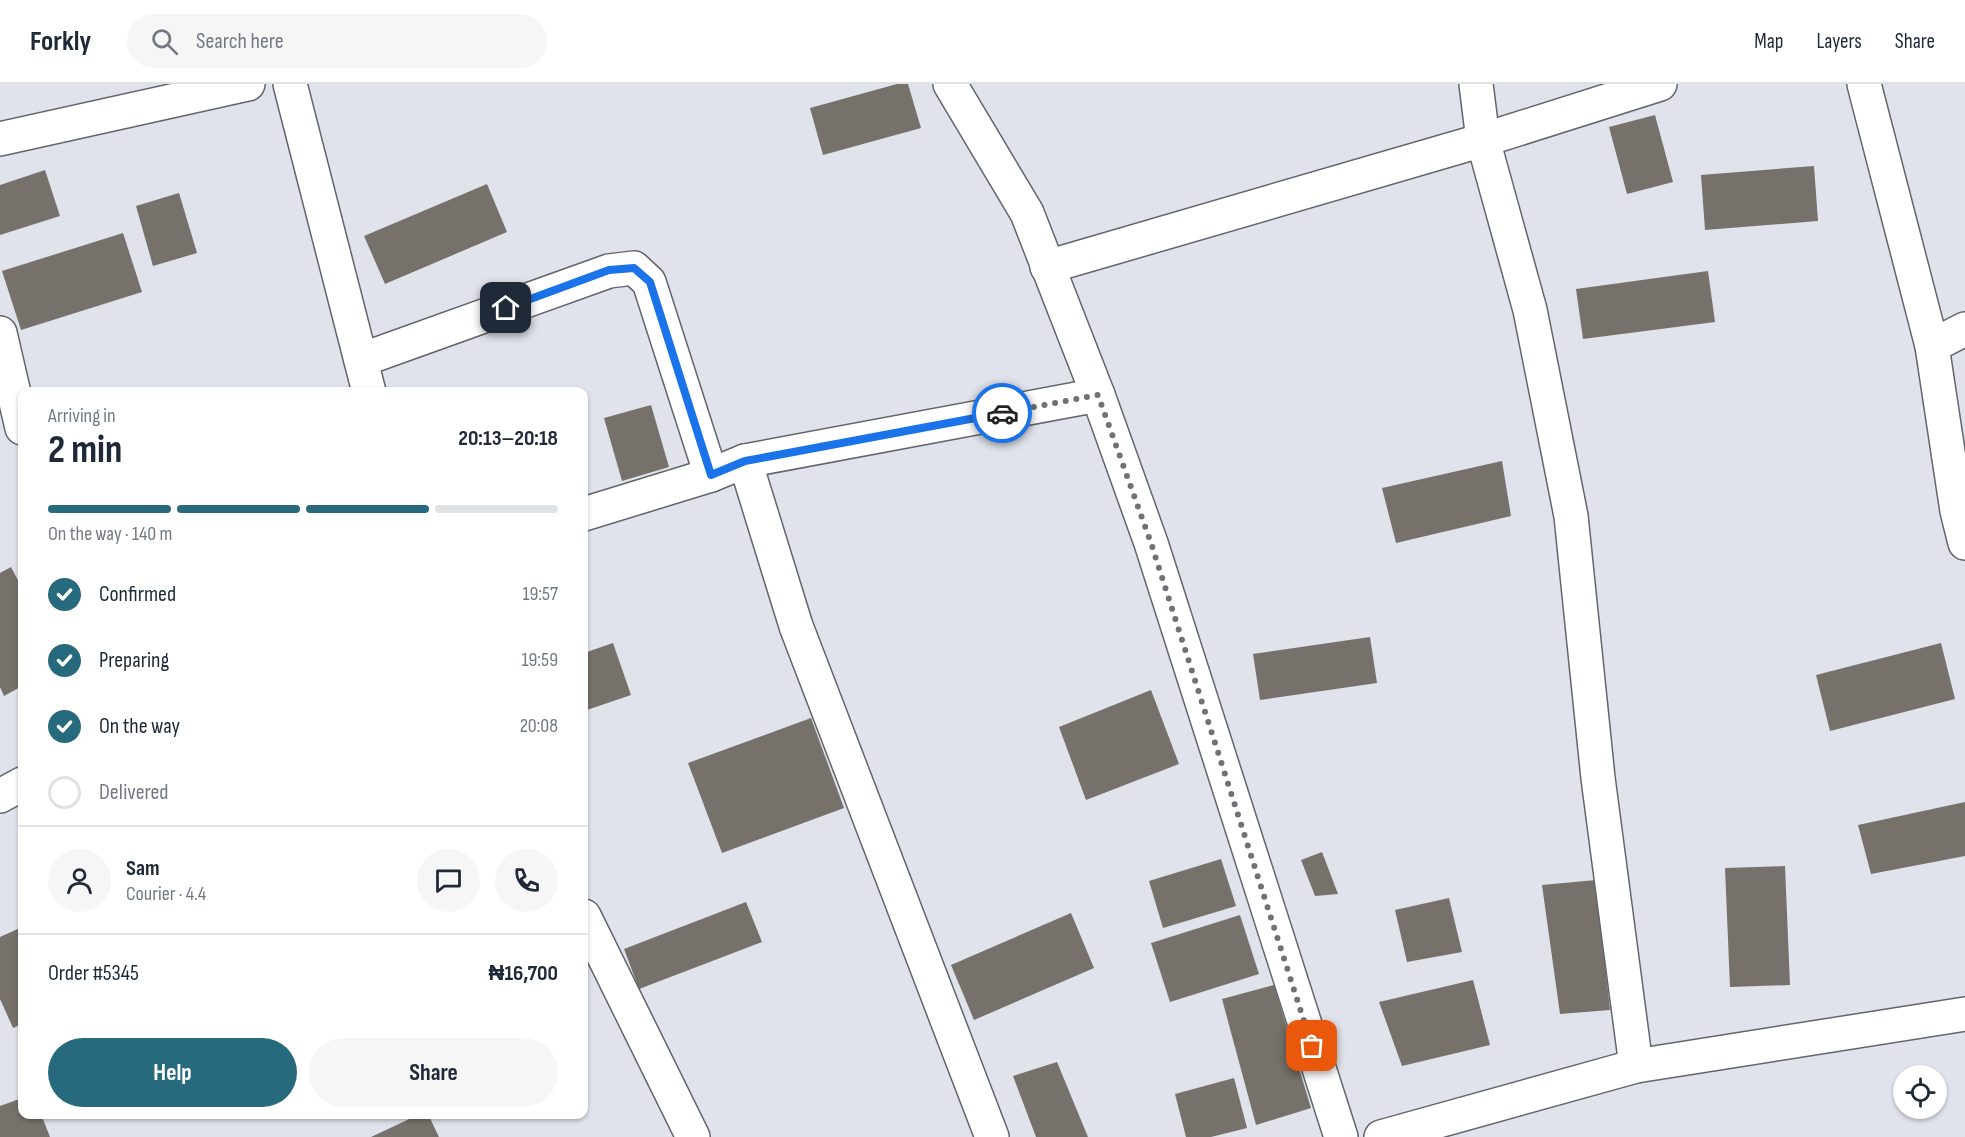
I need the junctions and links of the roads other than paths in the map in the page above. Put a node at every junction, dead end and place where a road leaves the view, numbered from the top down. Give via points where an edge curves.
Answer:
1 (248, 84) edge
2 (290, 84) edge
3 (950, 84) edge
4 (1476, 84) edge
5 (1660, 84) edge
6 (1864, 84) edge
7 (0, 139) edge
8 (1483, 140) junction
9 (1047, 267) junction
10 (1965, 329) edge
11 (0, 333) edge
12 (1932, 346) junction
13 (361, 360) junction
14 (368, 387) edge
15 (1098, 395) junction
16 (18, 411) edge
17 (745, 461) junction
18 (711, 475) junction
19 (588, 513) edge
20 (1965, 543) edge
21 (18, 786) edge
22 (0, 796) edge
23 (588, 924) edge
24 (1965, 1014) edge
25 (1636, 1066) junction
26 (693, 1137) edge
27 (992, 1137) edge
28 (1341, 1137) edge
29 (1381, 1137) edge

1 - 7 street
2 - 13 street
3 - 9 street via 1027,213
4 - 8 street
5 - 8 street
6 - 12 street
8 - 9 street
8 - 25 street via 1530,310 1571,516 1598,778
9 - 15 street
10 - 12 street
11 - 16 street
12 - 20 street
13 - 14 street
13 - 18 street via 609,270 634,268 650,282
15 - 17 street
15 - 28 street via 1151,543
17 - 18 street
17 - 27 street via 796,626
18 - 19 street
21 - 22 street
23 - 26 street
24 - 25 street
25 - 29 street

